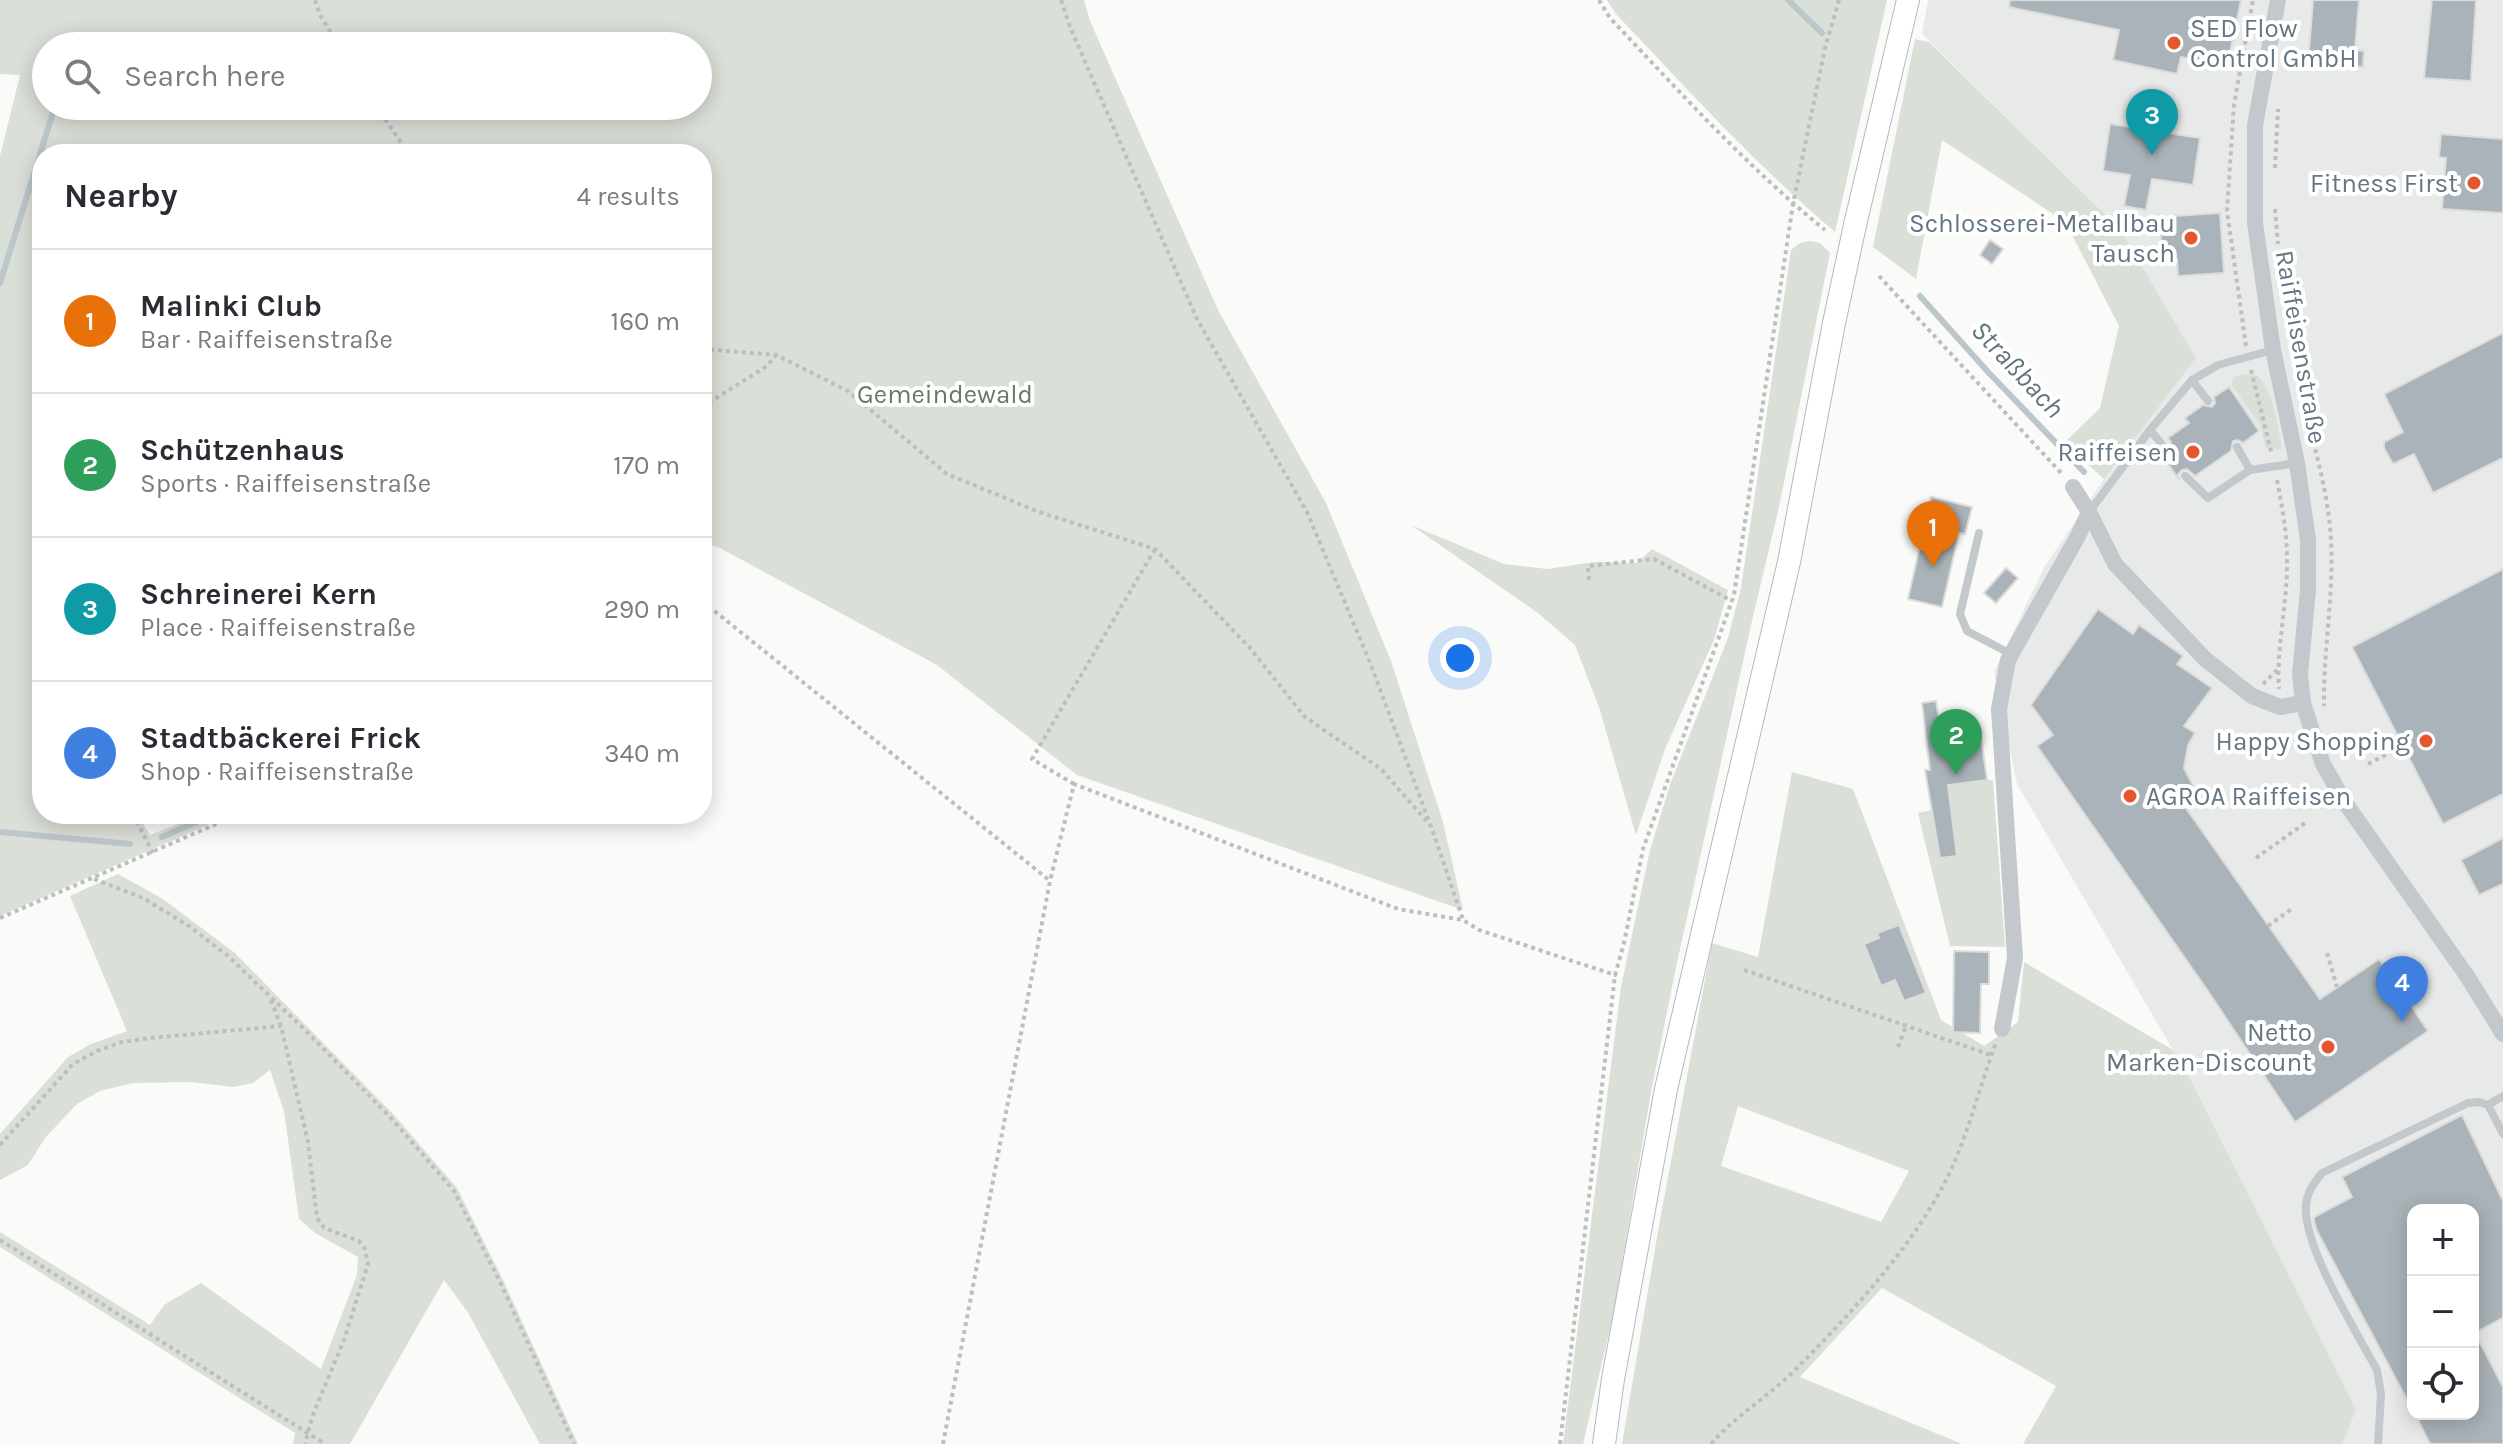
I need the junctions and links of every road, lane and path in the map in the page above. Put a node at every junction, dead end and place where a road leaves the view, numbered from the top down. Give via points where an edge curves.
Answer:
1 (315, 0) edge
2 (1061, 0) edge
3 (1599, 0) edge
4 (1839, 0) edge
5 (1908, 0) edge
6 (2278, 0) edge
7 (330, 32) edge
8 (2278, 101) dead end
9 (386, 120) edge
10 (402, 144) edge
11 (2274, 181) dead end
12 (2274, 195) dead end
13 (1793, 204) junction
14 (1825, 230) dead end
15 (2279, 254) dead end
16 (1879, 276) dead end
17 (712, 350) edge
18 (2273, 350) junction
19 (776, 355) junction
20 (2247, 357) junction
21 (2192, 380) junction
22 (712, 401) edge
23 (2208, 401) dead end
24 (2308, 422) dead end
25 (2150, 430) junction
26 (2164, 447) dead end
27 (2237, 447) dead end
28 (2297, 463) junction
29 (2274, 467) junction
30 (2250, 470) junction
31 (2185, 476) dead end
32 (2073, 487) joint
33 (2089, 512) junction
34 (1979, 533) dead end
35 (1155, 549) junction
36 (1589, 580) dead end
37 (1732, 601) junction
38 (712, 609) edge
39 (2011, 654) junction
40 (2278, 669) dead end
41 (2303, 703) junction
42 (2324, 710) dead end
43 (2403, 746) dead end
44 (2368, 764) dead end
45 (1074, 784) junction
46 (2308, 821) dead end
47 (138, 824) edge
48 (217, 824) edge
49 (1431, 826) junction
50 (153, 853) junction
51 (2256, 858) dead end
52 (94, 879) junction
53 (1050, 881) junction
54 (2293, 908) dead end
55 (0, 918) edge
56 (1463, 920) junction
57 (2268, 926) dead end
58 (2327, 953) dead end
59 (1744, 970) dead end
60 (1615, 975) junction
61 (2337, 987) dead end
62 (269, 997) junction
63 (281, 1026) junction
64 (1906, 1026) junction
65 (2002, 1029) dead end
66 (2503, 1034) edge
67 (1898, 1047) dead end
68 (2503, 1096) edge
69 (2488, 1105) junction
70 (2503, 1134) edge
71 (0, 1145) edge
72 (0, 1240) edge
73 (308, 1434) junction
74 (305, 1444) edge
75 (325, 1444) edge
76 (574, 1444) edge
77 (943, 1444) edge
78 (1560, 1444) edge
79 (1604, 1444) edge
80 (1711, 1444) edge
81 (2378, 1444) edge

1 - 7 path
2 - 49 path via 1197,319 1307,512
3 - 13 path via 1610,18
4 - 13 path
5 - 79 main road, bridge via 1834,323 1789,562 1666,1089
6 - 18 street, Raiffeisenstraße via 2255,125 2255,223
8 - 11 path
9 - 10 path
12 - 15 path
13 - 14 path
13 - 37 path
16 - 32 path
17 - 19 path
18 - 20 lane
18 - 28 street, Raiffeisenstraße
19 - 22 path
19 - 35 path via 848,391 947,474 1039,512
20 - 21 lane
20 - 29 path
21 - 23 lane
21 - 25 lane
24 - 42 path via 2331,538
25 - 26 lane
25 - 33 lane
27 - 30 lane
28 - 29 lane
28 - 41 street, Raiffeisenstraße via 2308,540
29 - 30 lane
29 - 40 path via 2287,561
30 - 31 lane via 2208,498
32 - 33 street
33 - 39 street
33 - 41 street via 2115,564 2205,659 2252,696 2280,707
34 - 39 lane via 1960,614 1967,631
35 - 45 path via 1032,759
35 - 49 path via 1250,648 1305,717 1381,769
36 - 37 path via 1588,566 1654,559
37 - 60 path via 1643,849
38 - 53 path
39 - 65 street via 1999,709 2015,958
41 - 66 street, Raiffeisenstraße via 2323,764 2344,801
43 - 44 path
45 - 53 path
45 - 56 path via 1398,909
46 - 51 path
47 - 50 path
48 - 50 path
49 - 56 path
50 - 52 path
52 - 55 path
52 - 62 path via 143,898 189,926
53 - 77 path
54 - 57 path
56 - 60 path
58 - 61 path
59 - 64 path
60 - 78 path
62 - 63 path
62 - 76 path via 391,1118 454,1191
63 - 71 path via 150,1038 97,1051 73,1064
63 - 73 path via 308,1142 317,1218 324,1228 359,1241 368,1264
64 - 67 path
64 - 80 path via 1991,1055 1943,1185 1904,1245 1841,1323
68 - 69 lane
69 - 70 lane
69 - 81 lane via 2468,1103 2322,1173 2311,1186 2306,1204 2309,1232 2377,1370
72 - 73 path
73 - 74 path
73 - 75 path

